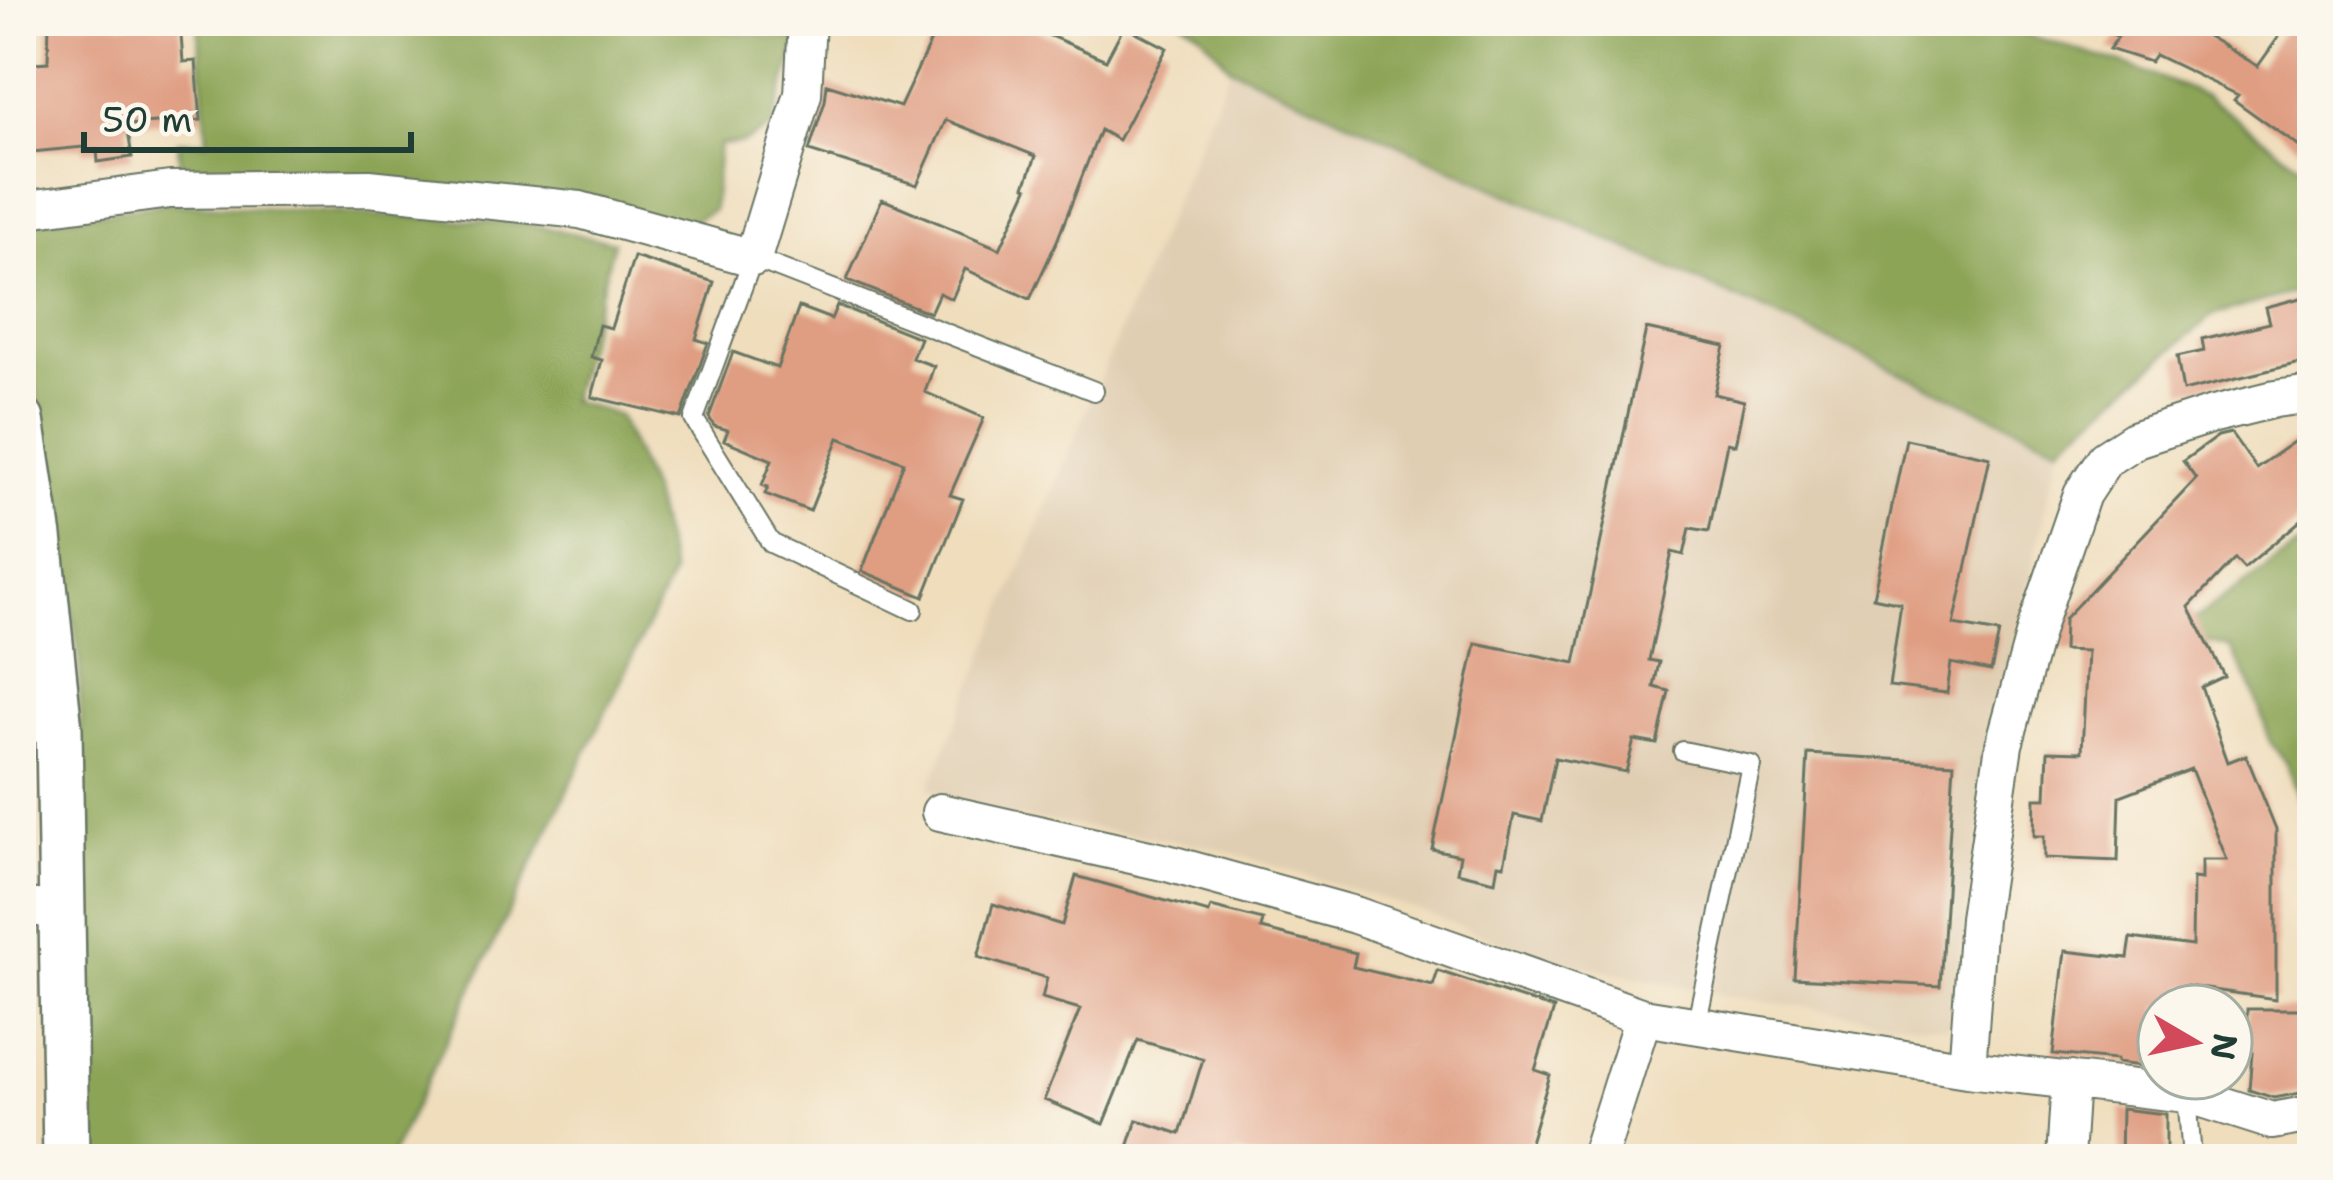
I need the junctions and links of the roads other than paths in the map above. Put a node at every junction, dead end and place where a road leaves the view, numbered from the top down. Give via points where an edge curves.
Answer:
1 (807, 21) edge
2 (21, 210) edge
3 (753, 258) junction
4 (1094, 391) dead end
5 (2312, 394) edge
6 (21, 420) edge
7 (30, 534) edge
8 (914, 610) dead end
9 (40, 724) edge
10 (1683, 751) dead end
11 (940, 812) dead end
12 (41, 909) edge
13 (1643, 1017) junction
14 (1696, 1026) junction
15 (1967, 1069) junction
16 (2070, 1080) junction
17 (2135, 1088) edge
18 (2188, 1102) edge
19 (2212, 1102) edge
20 (2312, 1114) edge
21 (66, 1159) edge
22 (1598, 1159) edge
23 (2065, 1159) edge
24 (2192, 1159) edge

1 - 3 street via 803,94
2 - 3 street via 170,190 370,188 580,210
3 - 4 lane
3 - 8 lane via 694,418 771,543
5 - 15 street via 2136,439 2105,459 2082,494 2004,745 1978,918
6 - 7 street
7 - 9 street
9 - 12 street
10 - 14 lane via 1751,766
11 - 13 street via 1355,915
12 - 21 street
13 - 14 street
13 - 22 street
14 - 15 street
15 - 16 street
16 - 17 street
16 - 23 street
18 - 24 lane
19 - 20 street via 2272,1121

